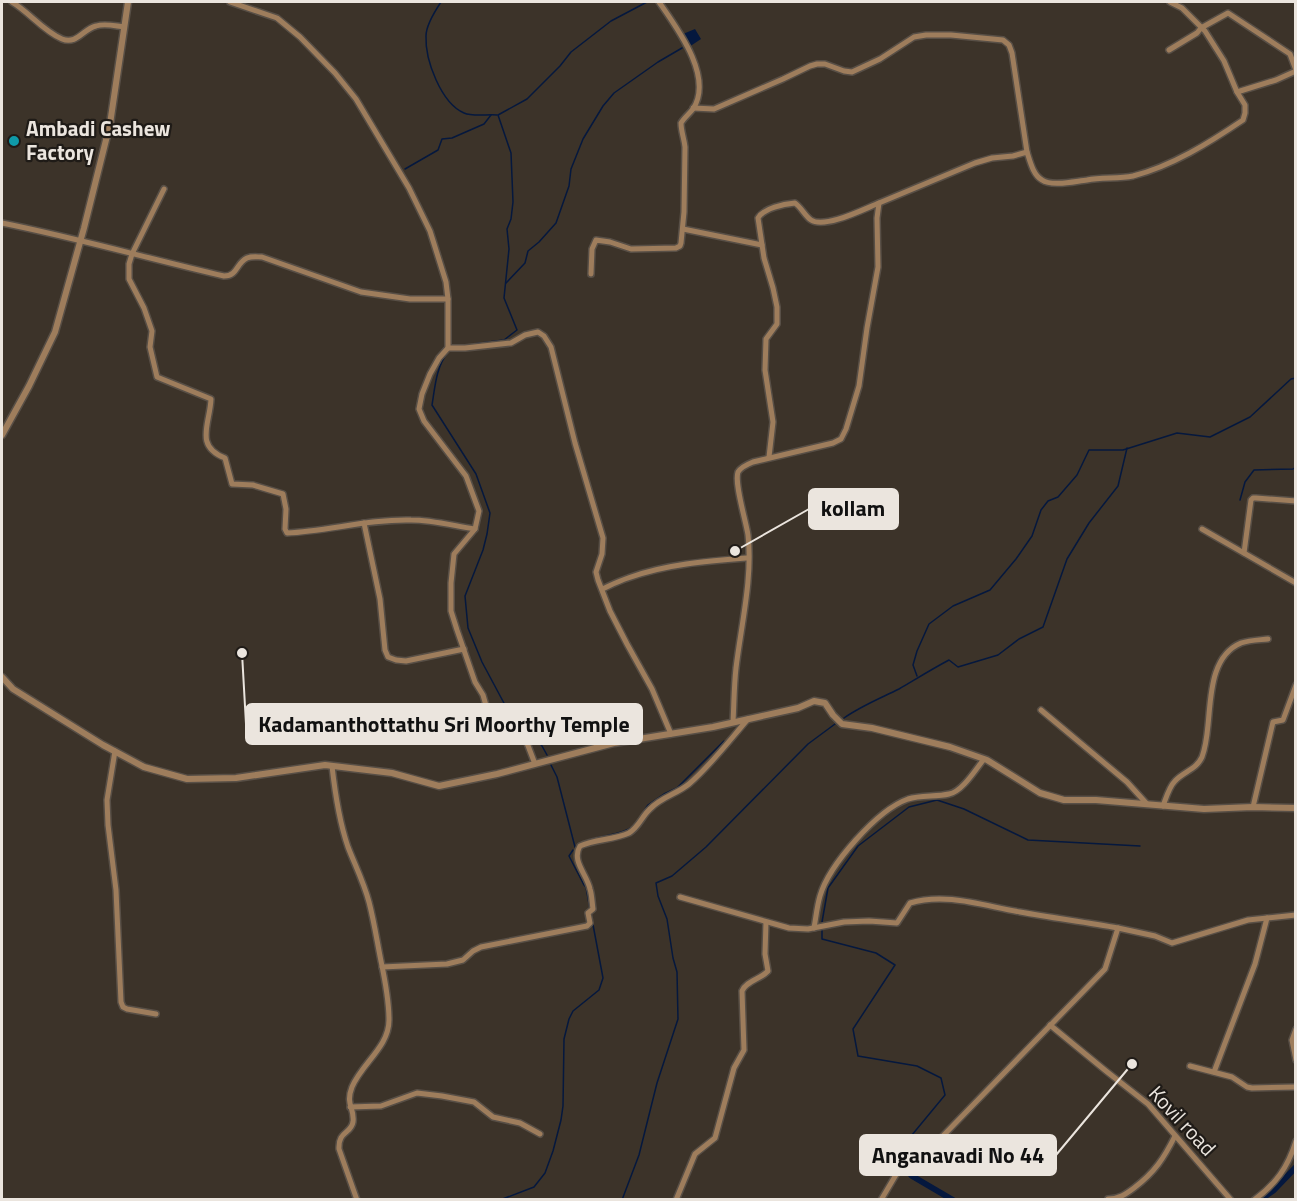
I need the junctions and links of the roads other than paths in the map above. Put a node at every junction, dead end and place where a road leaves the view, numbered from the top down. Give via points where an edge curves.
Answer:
1 (12, 2) edge
2 (128, 2) edge
3 (230, 2) edge
4 (659, 2) edge
5 (1170, 2) edge
6 (124, 27) junction
7 (1201, 28) junction
8 (1169, 50) dead end
9 (1296, 71) edge
10 (1238, 92) junction
11 (693, 108) junction
12 (1027, 152) junction
13 (164, 189) dead end
14 (879, 203) junction
15 (2, 223) edge
16 (682, 229) junction
17 (81, 239) junction
18 (762, 245) junction
19 (132, 254) junction
20 (591, 274) dead end
21 (448, 299) junction
22 (448, 348) junction
23 (2, 435) edge
24 (769, 457) junction
25 (1296, 501) edge
26 (364, 524) junction
27 (476, 529) junction
28 (1202, 529) dead end
29 (1244, 554) junction
30 (748, 558) junction
31 (1296, 583) edge
32 (602, 589) junction
33 (1268, 639) dead end
34 (464, 650) junction
35 (2, 677) edge
36 (1296, 685) edge
37 (1041, 710) dead end
38 (748, 719) junction
39 (733, 723) junction
40 (672, 734) junction
41 (115, 752) junction
42 (984, 759) junction
43 (535, 764) junction
44 (332, 766) junction
45 (1147, 804) junction
46 (1163, 806) junction
47 (1253, 807) junction
48 (1296, 808) edge
49 (680, 897) dead end
50 (1296, 915) edge
51 (1267, 918) junction
52 (766, 922) junction
53 (814, 928) junction
54 (1118, 928) junction
55 (382, 967) junction
56 (156, 1014) dead end
57 (1050, 1024) junction
58 (1296, 1029) edge
59 (1296, 1060) edge
60 (1190, 1066) dead end
61 (1214, 1072) junction
62 (1296, 1087) edge
63 (350, 1107) junction
64 (540, 1134) dead end
65 (1175, 1136) junction
66 (1296, 1141) edge
67 (1108, 1199) edge
68 (357, 1200) edge
69 (676, 1200) edge
70 (881, 1200) edge
71 (1231, 1200) edge
72 (1254, 1200) edge

1 - 6 street via 63,39 78,38 99,25
2 - 6 street
3 - 21 street via 278,18 356,99 430,231
4 - 11 street via 699,76
5 - 7 street via 1182,8
6 - 17 street via 110,124
7 - 8 street
7 - 9 street via 1228,13 1290,54
7 - 10 street via 1224,61
9 - 10 street
10 - 12 street via 1245,105 1243,120 1184,156 1130,176 1047,182 1037,176
11 - 12 street via 714,108 817,64 852,72 914,37 951,35 1003,40 1012,53
11 - 16 street via 681,123 685,147
12 - 14 street via 975,163
13 - 19 street
14 - 18 street via 829,222 811,220 795,203 765,210 758,218
14 - 24 street via 878,267 859,386 846,429 841,439 833,443
15 - 17 street
16 - 18 street
16 - 20 street via 680,246 676,248 631,249 596,240
17 - 19 street
17 - 23 street via 55,332
18 - 24 street via 777,307 777,324 766,339 765,370 773,422
19 - 21 street via 224,276 234,273 249,257 262,257 362,292 410,299
19 - 26 street via 129,279 152,331 150,347 157,377 211,399 206,437 214,453 225,458 232,484 253,485 283,494 286,532
21 - 22 street
22 - 27 street via 430,374 419,409 424,422 466,476 479,511
22 - 32 street via 511,343 538,332 544,336 551,347 603,538 596,572
24 - 30 street via 743,466 738,473
25 - 29 street via 1251,500
26 - 27 street via 411,520
26 - 34 street via 388,657 406,661
27 - 34 street via 454,554 451,583 451,611
28 - 29 street
29 - 31 street
30 - 32 street via 657,570
30 - 39 street
32 - 40 street
33 - 46 street via 1239,644 1221,661 1213,680 1203,755 1198,764 1175,780
34 - 43 street via 487,709 519,731
35 - 41 street via 13,689
36 - 47 street via 1283,720 1272,724
37 - 45 street via 1127,782
38 - 39 street
38 - 42 street via 814,701 825,703 842,724 950,747
38 - 55 street via 688,785 649,809 637,827 620,836 580,846 577,855 590,888 593,909 588,913 587,926 481,947 463,960 447,964
39 - 40 street
40 - 43 street via 614,743
41 - 44 street via 144,767 187,779 236,778
41 - 56 street via 107,800 121,1002 127,1009
42 - 45 street via 1040,793 1064,800
42 - 53 street via 959,790 909,799 870,825 828,877
43 - 44 street via 439,786 392,773
44 - 55 street via 342,825 369,902
45 - 46 street
46 - 47 street
47 - 48 street
49 - 52 street
50 - 51 street
51 - 54 street via 1172,943
51 - 61 street via 1255,964
52 - 53 street via 789,928
52 - 69 street via 768,971 742,991 744,1050 734,1068 715,1138 694,1154
53 - 54 street via 844,922 897,923 910,903 922,899 963,901
54 - 57 street via 1105,969
55 - 63 street via 388,1030 357,1077 348,1098
57 - 65 street, Kovil road via 1148,1104
57 - 70 street via 938,1141 897,1173
58 - 59 street via 1292,1040
60 - 61 street
61 - 62 street via 1252,1088
63 - 64 street via 381,1106 417,1094 442,1096 474,1102 493,1117 520,1123
63 - 68 street via 353,1125 342,1136 339,1149
65 - 67 street via 1147,1178 1120,1197
65 - 71 street, Kovil road
66 - 72 street via 1286,1166 1271,1187

